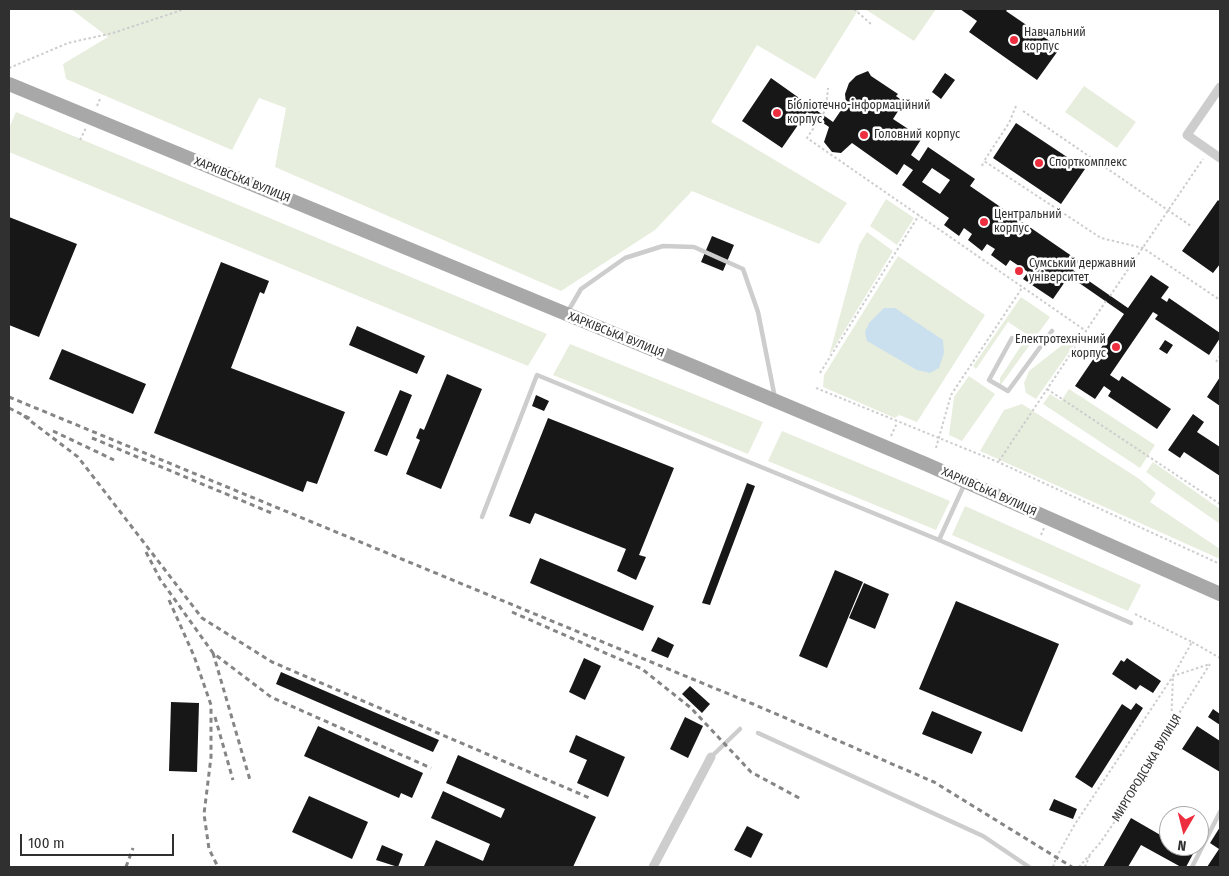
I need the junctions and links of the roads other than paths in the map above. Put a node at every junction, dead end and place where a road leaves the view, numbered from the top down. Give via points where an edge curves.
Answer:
1 (10, 86) edge
2 (1220, 87) edge
3 (1220, 158) edge
4 (566, 314) junction
5 (1052, 330) dead end
6 (1012, 338) dead end
7 (776, 401) junction
8 (966, 482) junction
9 (482, 517) dead end
10 (939, 540) junction
11 (1220, 594) edge
12 (1131, 623) dead end
13 (740, 729) dead end
14 (758, 733) dead end
15 (712, 756) joint
16 (1220, 812) edge
17 (653, 867) edge
18 (1029, 867) edge
19 (1192, 867) edge

1 - 4 main road, ХАРКІВСЬКА ВУЛИЦЯ
2 - 3 street via 1187,135
4 - 7 main road, ХАРКІВСЬКА ВУЛИЦЯ
4 - 7 lane via 581,290 625,258 663,246 694,247 743,269 758,312
5 - 6 lane via 1008,391 990,380
7 - 8 main road, ХАРКІВСЬКА ВУЛИЦЯ
8 - 10 lane
8 - 11 main road, ХАРКІВСЬКА ВУЛИЦЯ
9 - 10 lane via 537,375
10 - 12 lane
13 - 15 lane
14 - 18 lane via 983,836
15 - 17 street
16 - 19 lane

